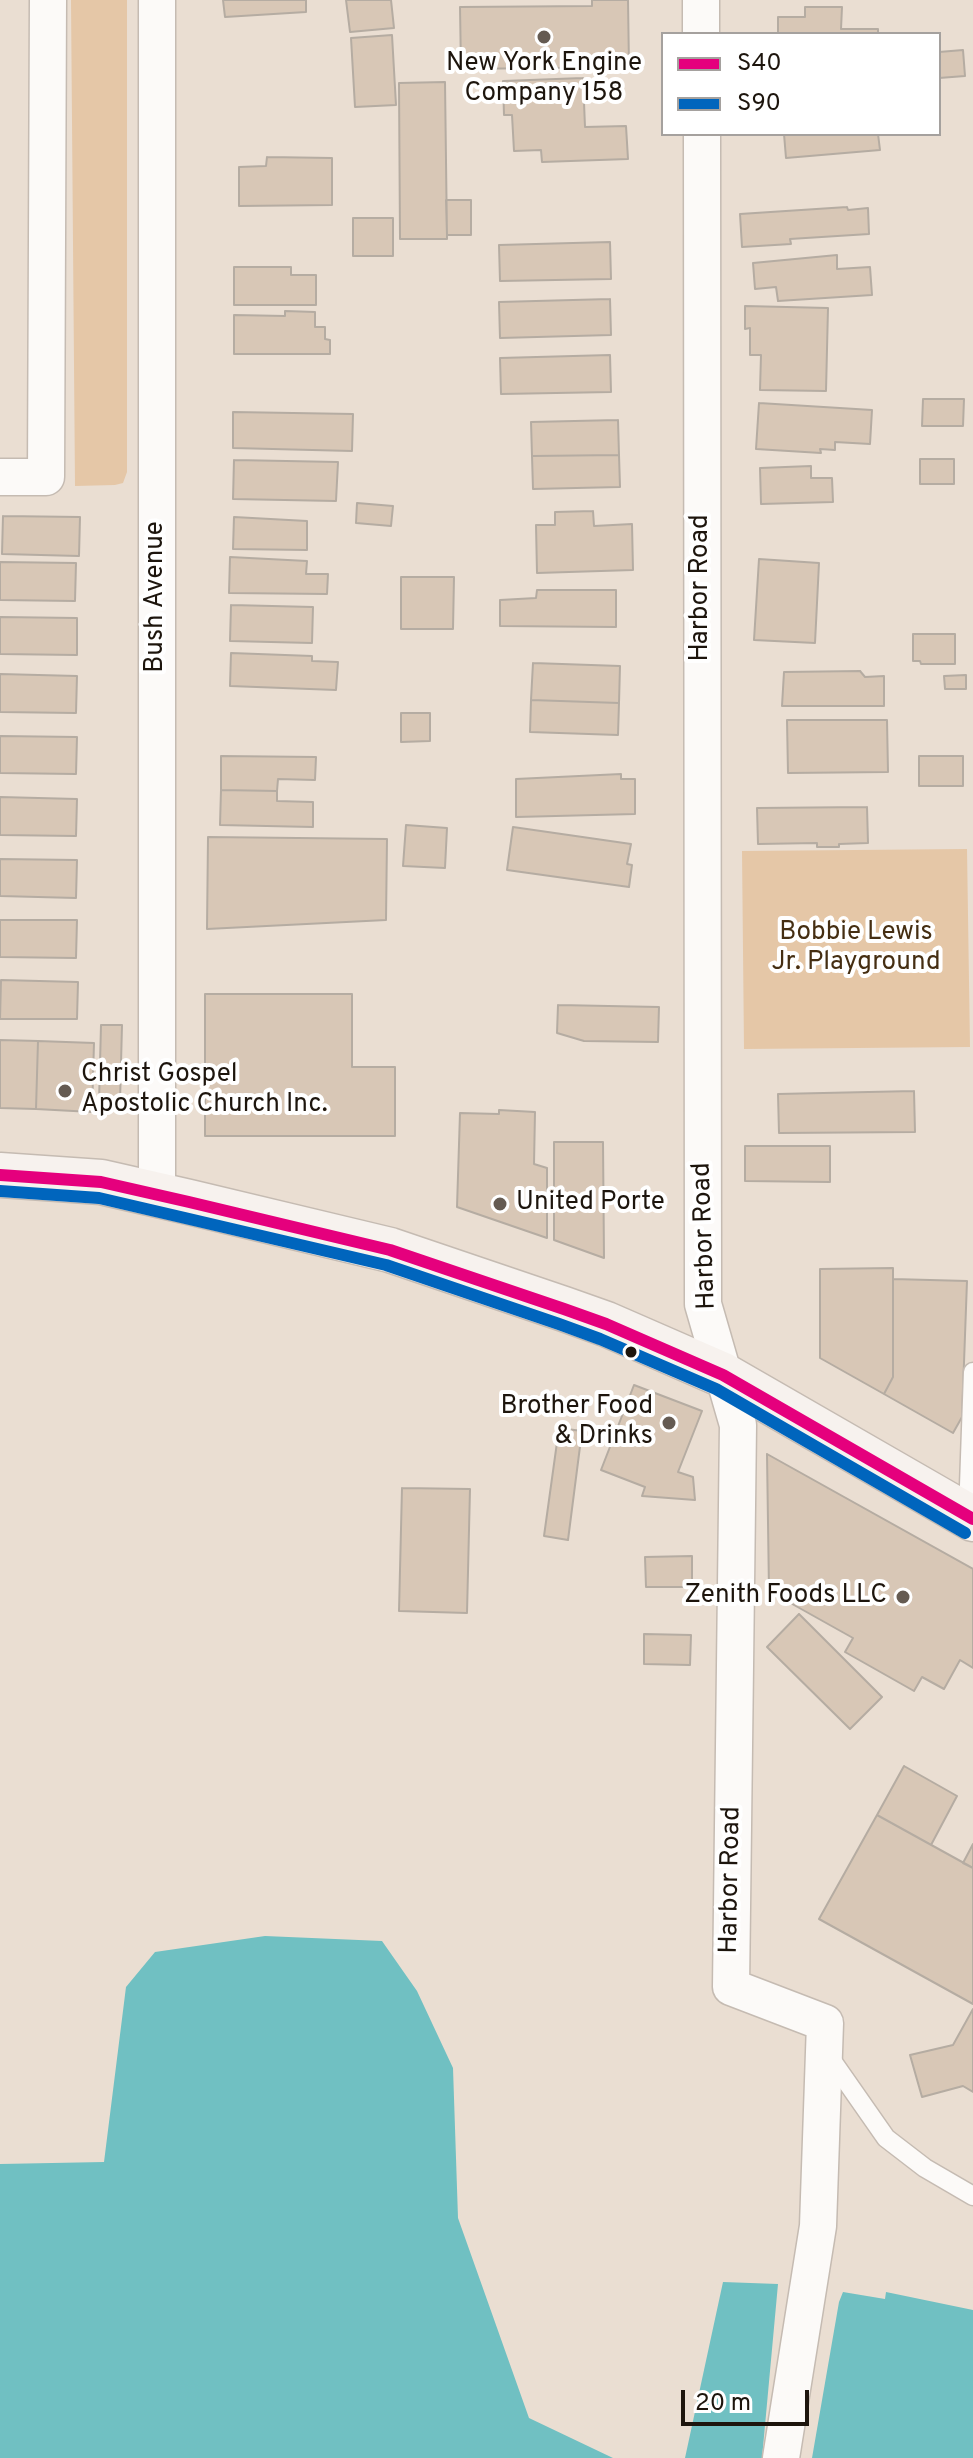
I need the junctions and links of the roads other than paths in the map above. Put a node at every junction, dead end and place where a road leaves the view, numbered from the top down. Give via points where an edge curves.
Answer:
1 (48, 0) edge
2 (157, 0) edge
3 (701, 0) edge
4 (701, 32) edge
5 (702, 136) edge
6 (0, 477) edge
7 (0, 1175) edge
8 (157, 1194) junction
9 (973, 1372) edge
10 (723, 1375) junction
11 (971, 1518) edge
12 (825, 2049) junction
13 (973, 2196) edge
14 (781, 2458) edge

1 - 6 street via 46,477
2 - 8 street, Bush Avenue
3 - 4 street
5 - 10 street, Harbor Road via 703,1304
7 - 8 main road via 101,1182
8 - 10 main road via 422,1260 606,1324
9 - 11 lane
10 - 11 main road
10 - 12 street, Harbor Road via 738,1425 731,1987 825,2023
12 - 13 lane via 886,2138
12 - 14 street, Harbor Road via 818,2226

